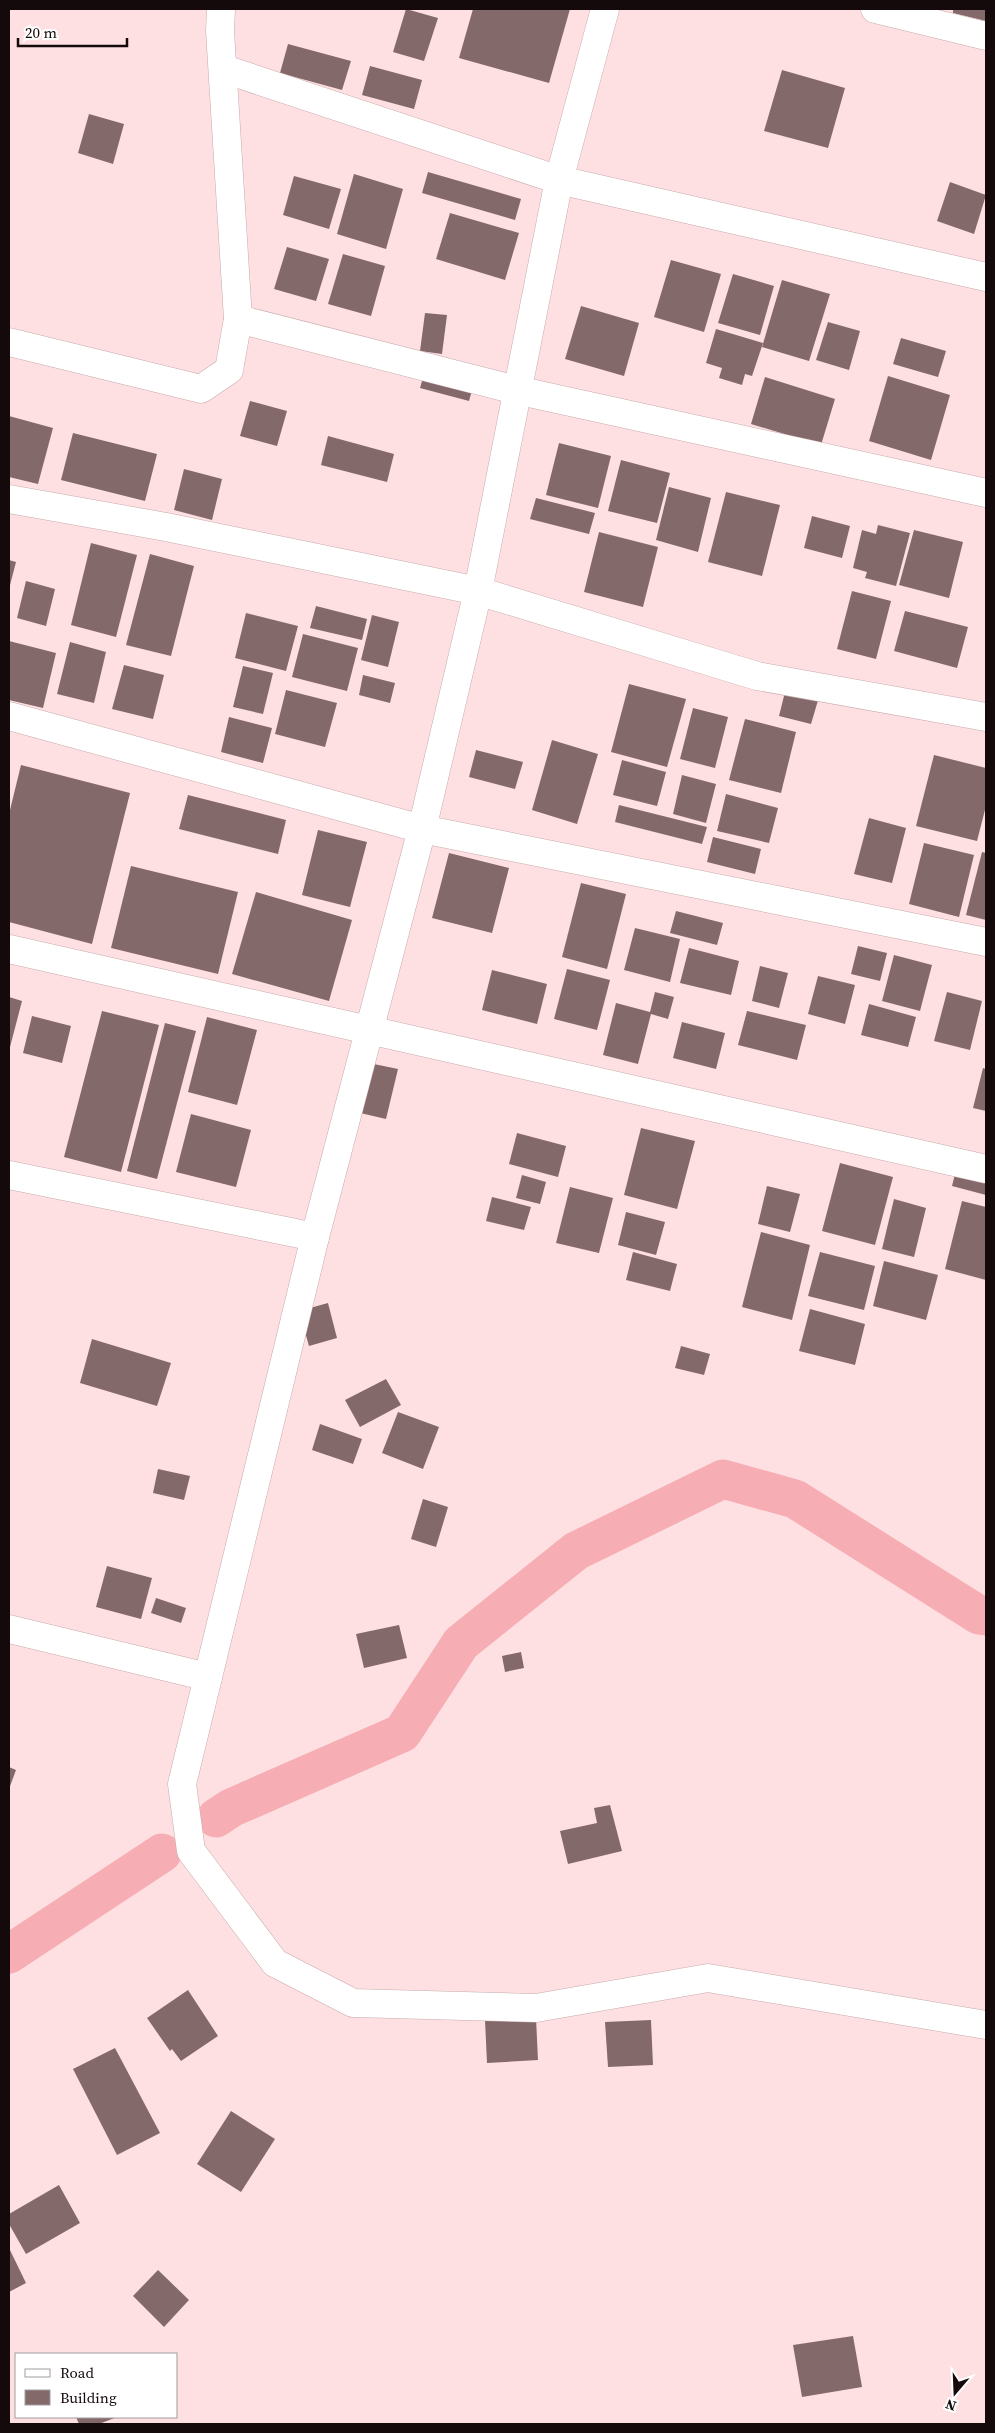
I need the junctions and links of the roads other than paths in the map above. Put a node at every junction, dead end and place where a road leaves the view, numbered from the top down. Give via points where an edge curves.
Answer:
1 (221, 9) edge
2 (605, 9) edge
3 (876, 9) edge
4 (986, 36) edge
5 (224, 69) junction
6 (559, 180) junction
7 (986, 277) edge
8 (238, 319) junction
9 (9, 342) edge
10 (516, 390) junction
11 (986, 493) edge
12 (9, 499) edge
13 (478, 591) junction
14 (9, 716) edge
15 (986, 718) edge
16 (422, 829) junction
17 (986, 942) edge
18 (9, 948) edge
19 (369, 1030) junction
20 (986, 1169) edge
21 (9, 1175) edge
22 (315, 1237) junction
23 (9, 1629) edge
24 (208, 1677) junction
25 (986, 2025) edge

1 - 5 street
2 - 6 street
3 - 4 street
5 - 6 street
5 - 8 street
6 - 7 street
6 - 10 street
8 - 9 street via 229,370 201,389
8 - 10 street
10 - 11 street
10 - 13 street
12 - 13 street via 166,527
13 - 15 street via 757,676
13 - 16 street
14 - 16 street
16 - 17 street
16 - 19 street
18 - 19 street
19 - 20 street
19 - 22 street
21 - 22 street
22 - 24 street
23 - 24 street
24 - 25 street via 182,1784 191,1851 275,1963 353,2002 536,2008 708,1978

